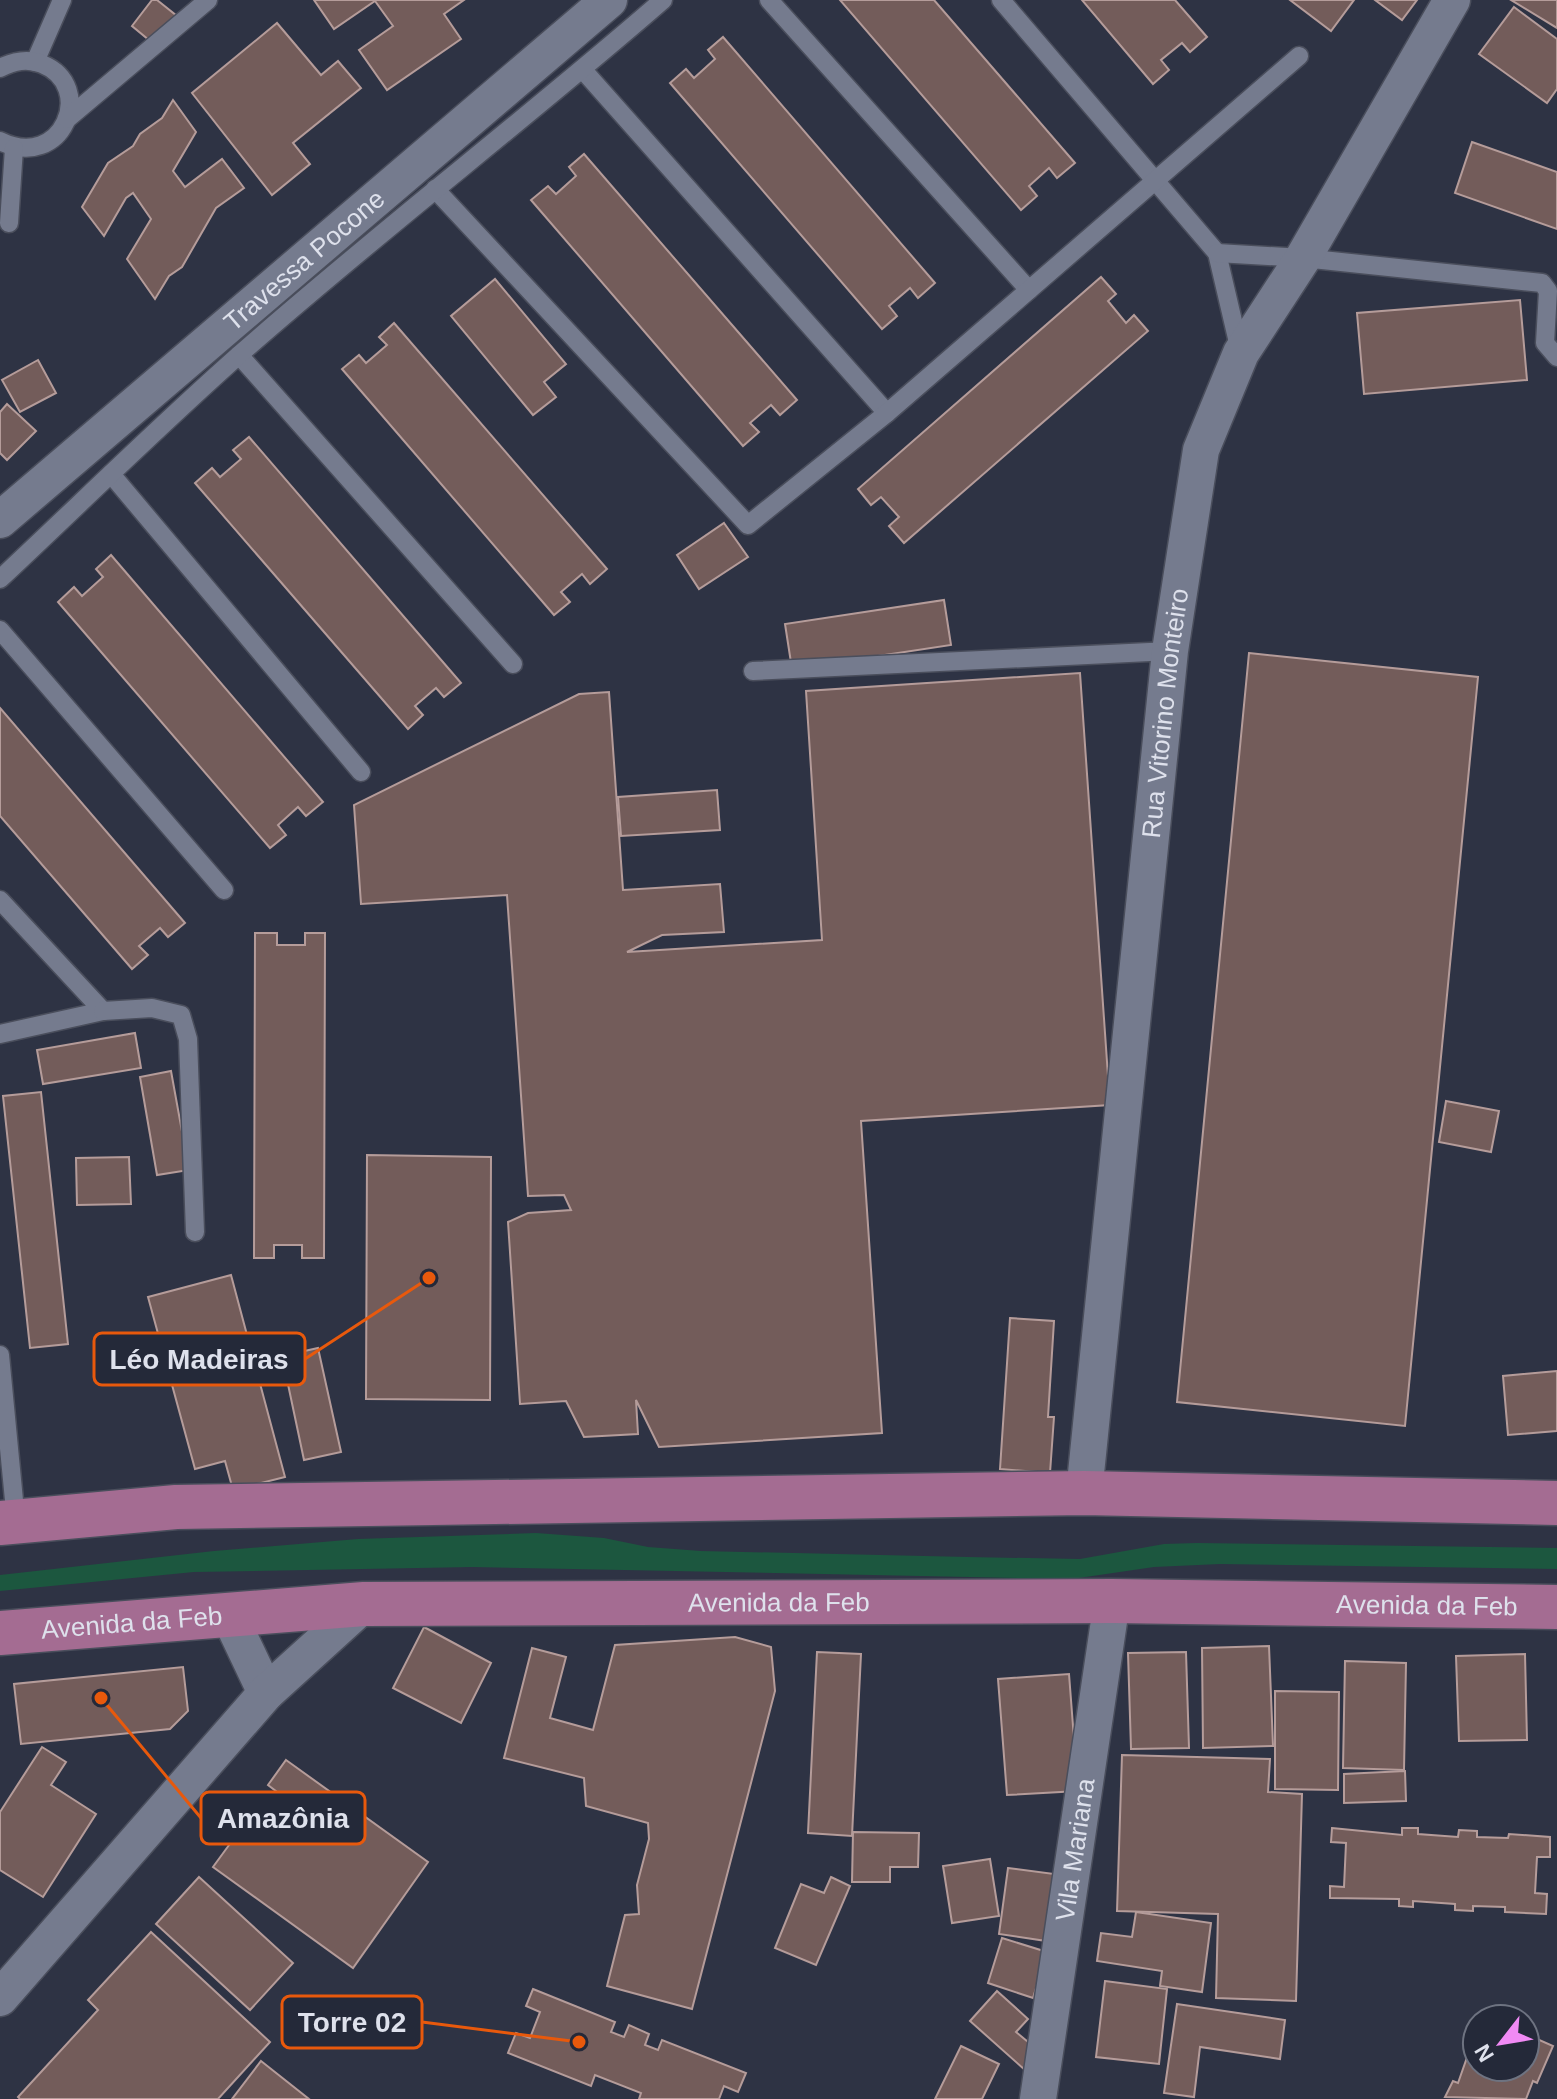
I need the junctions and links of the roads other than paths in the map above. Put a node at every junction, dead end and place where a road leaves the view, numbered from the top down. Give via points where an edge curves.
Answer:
1 (62, 0) edge
2 (208, 0) edge
3 (609, 0) edge
4 (663, 0) edge
5 (769, 0) edge
6 (1001, 0) edge
7 (1452, 0) edge
8 (1299, 56) dead end
9 (35, 62) junction
10 (0, 68) edge
11 (583, 70) junction
12 (67, 119) junction
13 (7, 145) edge
14 (1155, 180) junction
15 (435, 189) junction
16 (9, 223) dead end
17 (1217, 253) junction
18 (1303, 258) junction
19 (1029, 290) junction
20 (1241, 353) junction
21 (239, 355) junction
22 (1557, 357) edge
23 (887, 413) junction
24 (111, 474) junction
25 (0, 520) edge
26 (0, 579) edge
27 (0, 630) edge
28 (1170, 651) junction
29 (513, 664) dead end
30 (753, 671) dead end
31 (361, 772) dead end
32 (224, 890) dead end
33 (0, 900) edge
34 (103, 1011) junction
35 (0, 1034) edge
36 (195, 1232) dead end
37 (0, 1355) edge
38 (1084, 1493) junction
39 (1557, 1503) edge
40 (8, 1522) edge
41 (1112, 1601) junction
42 (364, 1604) junction
43 (1557, 1607) edge
44 (228, 1613) junction
45 (0, 1633) edge
46 (266, 1693) junction
47 (0, 1998) edge
48 (1038, 2099) edge

1 - 9 lane
2 - 12 lane
3 - 25 street, Travessa Pocone
4 - 11 lane
5 - 19 lane
6 - 14 lane
7 - 18 street, Rua Vitorino Monteiro
8 - 14 lane
9 - 10 lane via 22,60
9 - 12 lane via 60,77 70,105
11 - 15 lane
11 - 23 lane
12 - 13 lane via 41,147
13 - 16 lane
14 - 17 lane
14 - 19 lane
15 - 21 lane
15 - 23 lane via 748,525
17 - 18 lane
17 - 20 lane
18 - 20 street, Rua Vitorino Monteiro
18 - 22 lane via 1542,283 1548,291 1545,343
19 - 23 lane
20 - 28 street, Rua Vitorino Monteiro via 1201,450
21 - 24 lane
21 - 29 lane
24 - 26 lane
24 - 31 lane
27 - 32 lane
28 - 30 lane
28 - 38 street, Rua Vitorino Monteiro
33 - 34 lane
34 - 35 lane
34 - 36 lane via 152,1008 181,1015 188,1039
37 - 40 lane
38 - 39 main road
38 - 40 main road via 176,1507
41 - 42 main road, Avenida da Feb
41 - 43 main road, Avenida da Feb
41 - 48 street, Vila Mariana
42 - 44 main road, Avenida da Feb
42 - 46 street
44 - 45 main road, Avenida da Feb
44 - 46 street
46 - 47 street

